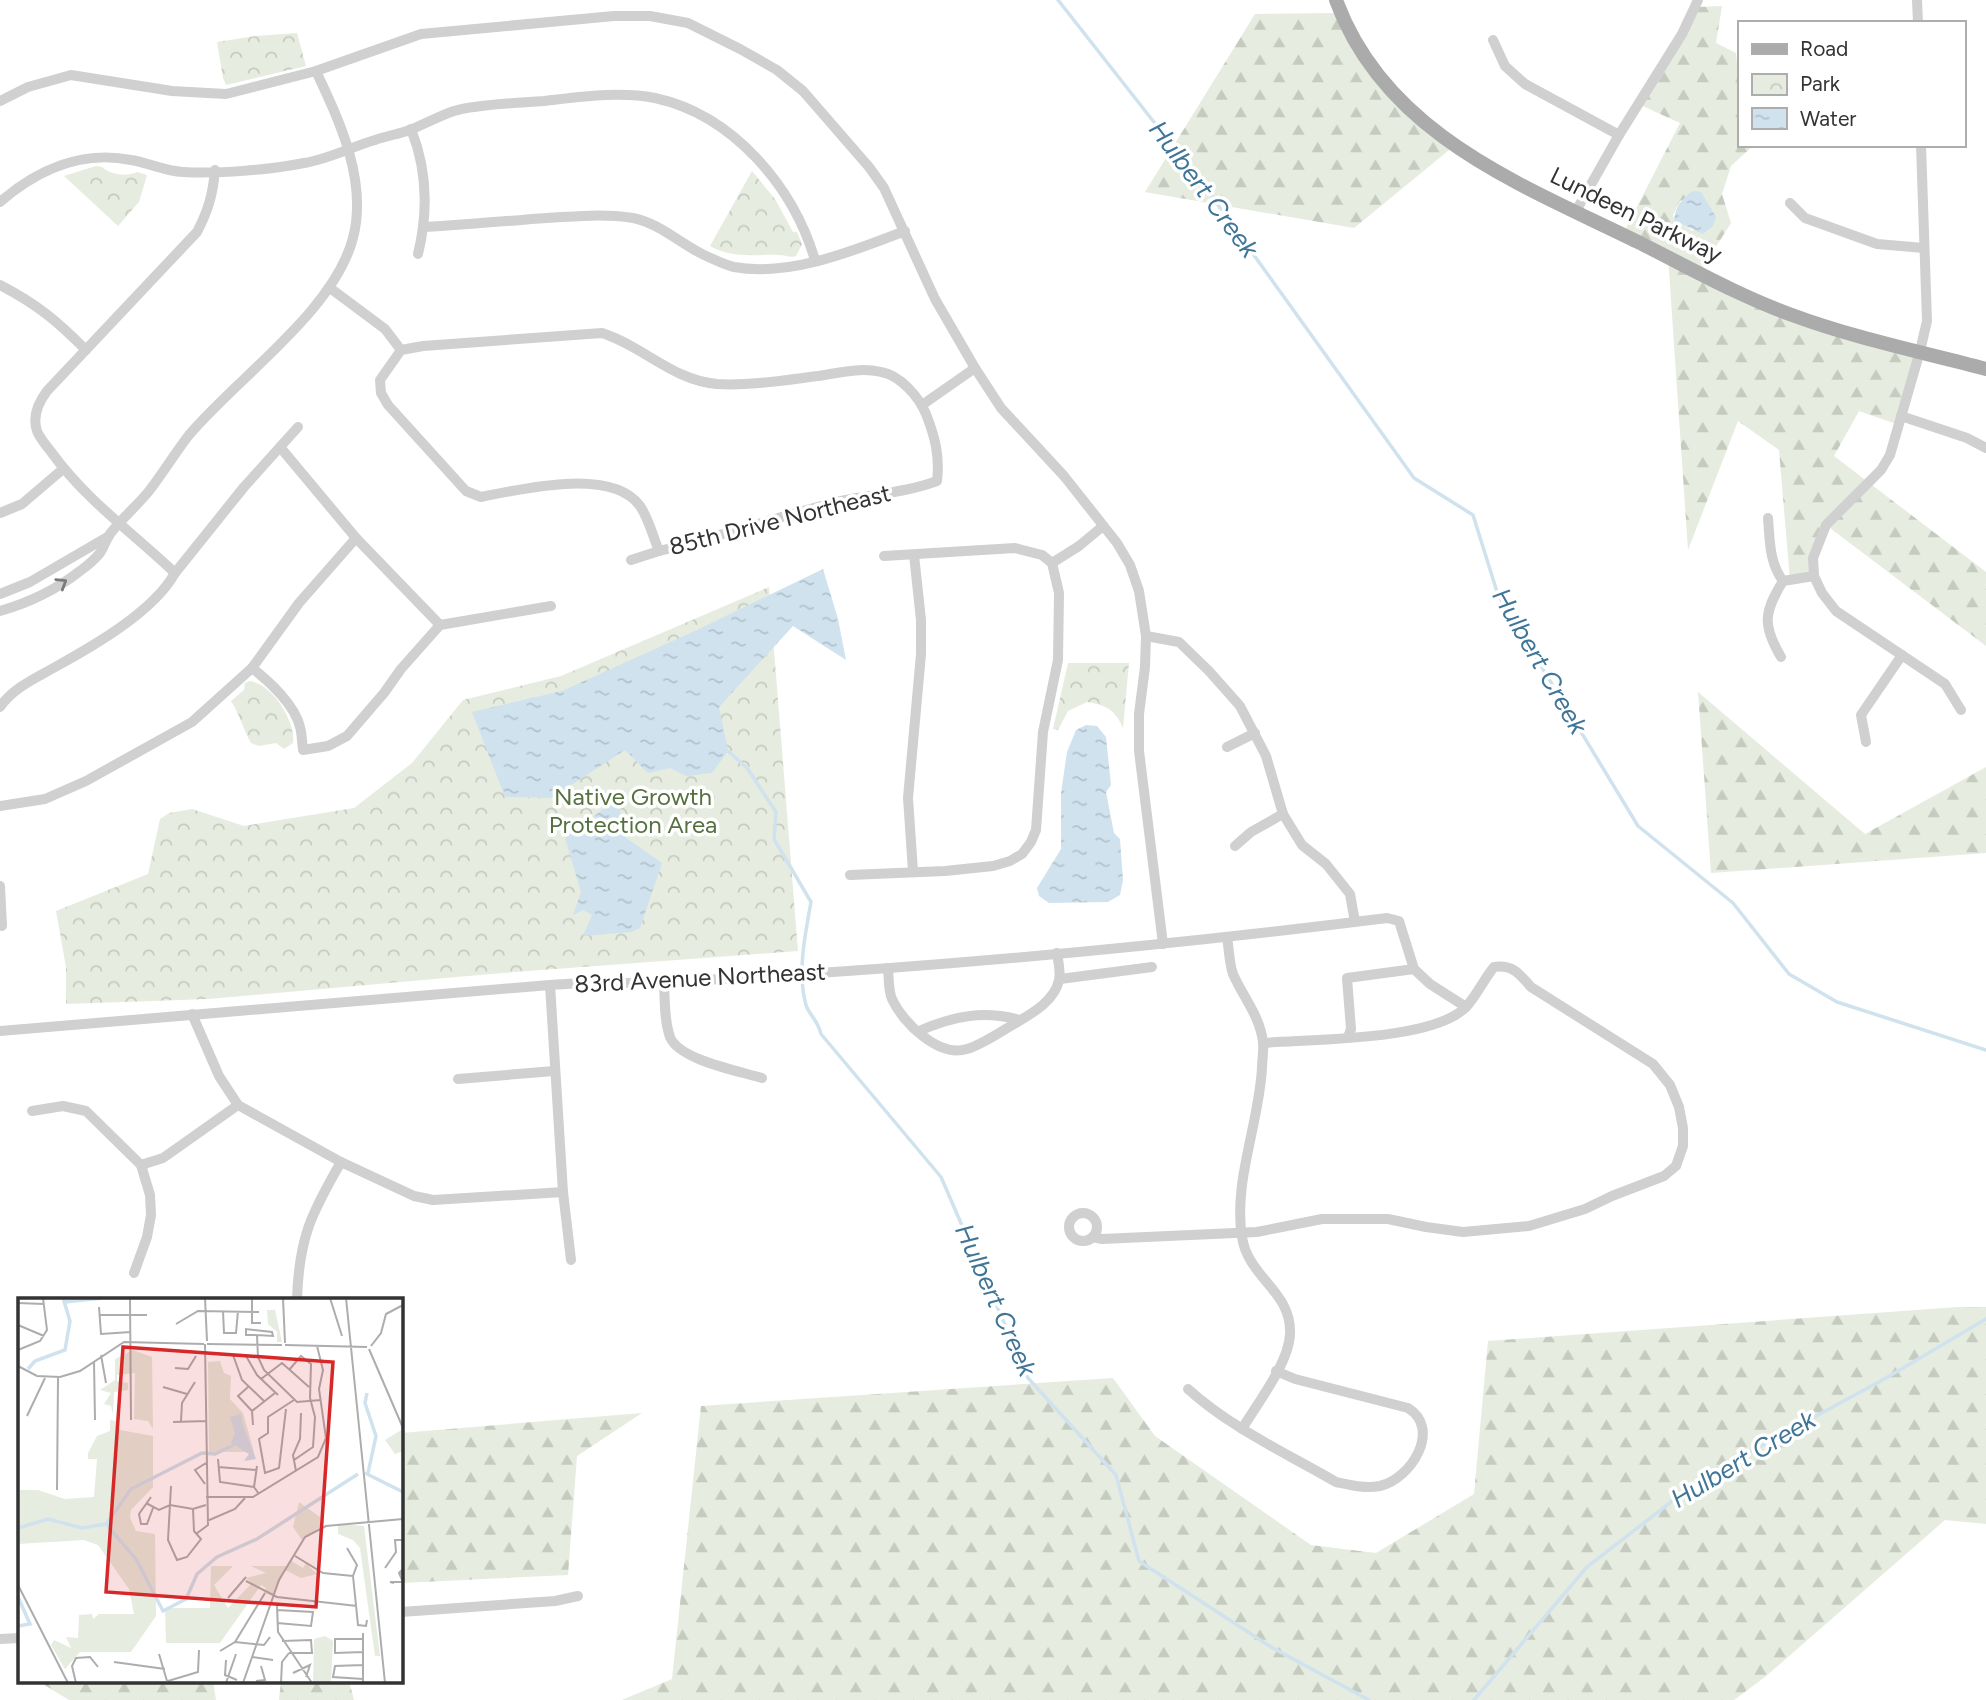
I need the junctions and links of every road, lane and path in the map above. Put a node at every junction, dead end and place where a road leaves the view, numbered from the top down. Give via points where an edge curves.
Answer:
1 (1336, 0) edge
2 (1698, 0) edge
3 (1917, 0) edge
4 (1917, 21) edge
5 (1493, 40) dead end
6 (316, 71) junction
7 (0, 101) edge
8 (411, 129) junction
9 (1619, 135) junction
10 (1922, 147) edge
11 (348, 151) junction
12 (215, 170) junction
13 (0, 202) edge
14 (1790, 203) dead end
15 (1576, 211) junction
16 (425, 227) junction
17 (905, 231) junction
18 (1924, 248) junction
19 (418, 254) dead end
20 (815, 260) junction
21 (0, 285) edge
22 (330, 288) junction
23 (86, 350) junction
24 (401, 351) junction
25 (1920, 351) junction
26 (975, 368) junction
27 (1986, 369) edge
28 (922, 405) junction
29 (1902, 416) junction
30 (298, 426) dead end
31 (280, 447) junction
32 (1986, 448) edge
33 (63, 469) junction
34 (0, 513) edge
35 (1768, 518) dead end
36 (120, 523) junction
37 (1103, 526) junction
38 (109, 536) junction
39 (356, 538) junction
40 (659, 551) junction
41 (914, 555) junction
42 (884, 556) dead end
43 (631, 560) dead end
44 (1052, 563) junction
45 (175, 573) junction
46 (1814, 576) junction
47 (1783, 581) junction
48 (0, 594) edge
49 (551, 606) dead end
50 (0, 611) edge
51 (440, 625) junction
52 (1146, 636) junction
53 (1902, 655) junction
54 (1781, 657) dead end
55 (251, 668) junction
56 (0, 706) edge
57 (1961, 710) dead end
58 (1255, 733) junction
59 (1866, 742) dead end
60 (1227, 747) dead end
61 (0, 806) edge
62 (1283, 814) junction
63 (1235, 846) dead end
64 (913, 871) junction
65 (850, 875) dead end
66 (0, 886) edge
67 (1356, 922) junction
68 (2, 926) dead end
69 (1227, 937) junction
70 (1163, 944) junction
71 (1057, 953) junction
72 (1152, 967) dead end
73 (888, 968) junction
74 (1414, 969) junction
75 (1060, 979) junction
76 (664, 983) junction
77 (550, 985) junction
78 (1466, 1007) junction
79 (192, 1014) junction
80 (1020, 1020) junction
81 (0, 1031) edge
82 (919, 1031) junction
83 (1348, 1037) junction
84 (1263, 1042) junction
85 (554, 1071) junction
86 (762, 1077) dead end
87 (458, 1079) dead end
88 (238, 1105) junction
89 (32, 1111) dead end
90 (341, 1162) junction
91 (141, 1165) junction
92 (563, 1192) junction
93 (1241, 1233) junction
94 (1093, 1237) dead end
95 (571, 1260) dead end
96 (134, 1273) dead end
97 (297, 1298) edge
98 (1276, 1371) junction
99 (1188, 1389) dead end
100 (1242, 1429) junction
101 (578, 1596) dead end
102 (402, 1612) edge
103 (18, 1638) edge
104 (0, 1639) edge

1 - 15 main road, Lundeen Parkway via 1380,76 1431,130 1467,156
2 - 9 street
3 - 4 street
5 - 9 street via 1506,66 1525,84
6 - 7 street via 226,94 172,91 71,75 28,87
6 - 11 street
6 - 17 street via 421,34 614,16 688,23 777,69 803,91 869,167
8 - 11 street
8 - 16 street via 423,171
8 - 20 street via 456,110 527,102 626,96 675,104 744,145 770,172 802,224
9 - 15 street
10 - 18 street
11 - 12 street via 305,163
11 - 22 street via 357,205 354,236
12 - 13 street via 183,172 131,159 75,160 31,177
12 - 23 street via 214,191 197,232
14 - 18 street via 1805,218 1877,244
15 - 25 main road, Lundeen Parkway via 1792,315
16 - 19 street
16 - 20 street via 565,217 626,218 666,232 733,267 794,267
17 - 20 street
17 - 26 street via 935,299
18 - 25 street via 1927,321
21 - 23 street via 30,300
22 - 24 street via 385,329
22 - 36 street via 207,414
23 - 33 street via 40,401 35,414 36,429
24 - 28 street, 85th Drive Northeast via 602,333 674,373 696,380 718,384 854,370 883,372 903,383
24 - 40 street, 85th Drive Northeast via 380,380 381,393 466,491 481,496 576,482 605,485 640,506
25 - 27 main road, Lundeen Parkway
25 - 29 street
26 - 28 street
26 - 37 street via 1001,408
28 - 40 street, 85th Drive Northeast via 935,435 937,481 835,502
29 - 32 street
29 - 46 street via 1881,470 1826,525 1813,558
30 - 31 street
31 - 39 street
31 - 45 street
33 - 34 street via 22,504
33 - 36 street
35 - 47 street via 1774,570
36 - 38 street
36 - 45 street
37 - 44 street
37 - 52 street via 1130,565
38 - 48 street
50 -> 38 street via 33,599 81,571 100,553
39 - 51 street
39 - 55 street via 299,603
40 - 43 street
41 - 42 street
41 - 44 street via 1015,548 1042,555
41 - 64 street via 921,654 908,798
44 - 64 street via 1059,593 1058,660 1043,733 1036,830 1031,842 1010,861 978,869
45 - 56 street via 146,609 28,682
46 - 47 street
46 - 53 street via 1836,611
47 - 54 street via 1767,618 1769,637
49 - 51 street
51 - 55 street via 347,736 328,746 303,750 300,726 290,707
52 - 58 street via 1179,642 1240,706
52 - 70 street via 1139,751
53 - 57 street via 1945,684
53 - 59 street via 1861,715
55 - 61 street via 192,722 142,751 45,799
58 - 60 street
58 - 62 street
62 - 63 street
62 - 67 street via 1302,845 1326,864 1350,894
64 - 65 street
66 - 68 street
67 - 69 street, 83rd Avenue Northeast
67 - 74 street, 83rd Avenue Northeast via 1399,921
69 - 70 street, 83rd Avenue Northeast
69 - 84 street via 1232,972 1253,1009
70 - 71 street, 83rd Avenue Northeast
71 - 73 street, 83rd Avenue Northeast
71 - 75 street
72 - 75 street
73 - 76 street, 83rd Avenue Northeast
73 - 82 street via 895,1006
74 - 78 street
74 - 83 street via 1347,978
75 - 80 street via 1041,1006
76 - 77 street, 83rd Avenue Northeast
76 - 86 street via 671,1039 680,1049 695,1058
77 - 79 street, 83rd Avenue Northeast
77 - 85 street
78 - 83 street via 1438,1023 1401,1034
78 - 93 street via 1494,967 1503,965 1653,1064 1670,1084 1679,1107 1683,1146 1676,1166 1664,1176 1585,1209 1529,1226 1463,1231 1358,1217
79 - 81 street, 83rd Avenue Northeast
79 - 88 street via 219,1076
80 - 82 street via 998,1014 971,1015
80 - 82 street via 966,1049 949,1051
83 - 84 street
84 - 93 street via 1261,1082 1244,1176
85 - 87 street
85 - 92 street
88 - 90 street
88 - 91 street via 163,1158
89 - 91 street via 64,1106 86,1111
90 - 92 street via 414,1196 433,1199
90 - 97 street via 307,1225
91 - 96 street via 150,1215
92 - 95 street
93 - 94 street
93 - 98 street via 1254,1270 1281,1298 1290,1321 1288,1350
98 - 100 street
98 - 100 street via 1417,1413 1424,1438 1418,1455 1397,1477 1381,1486 1366,1487 1336,1482
99 - 100 street
101 - 102 street
103 - 104 street

